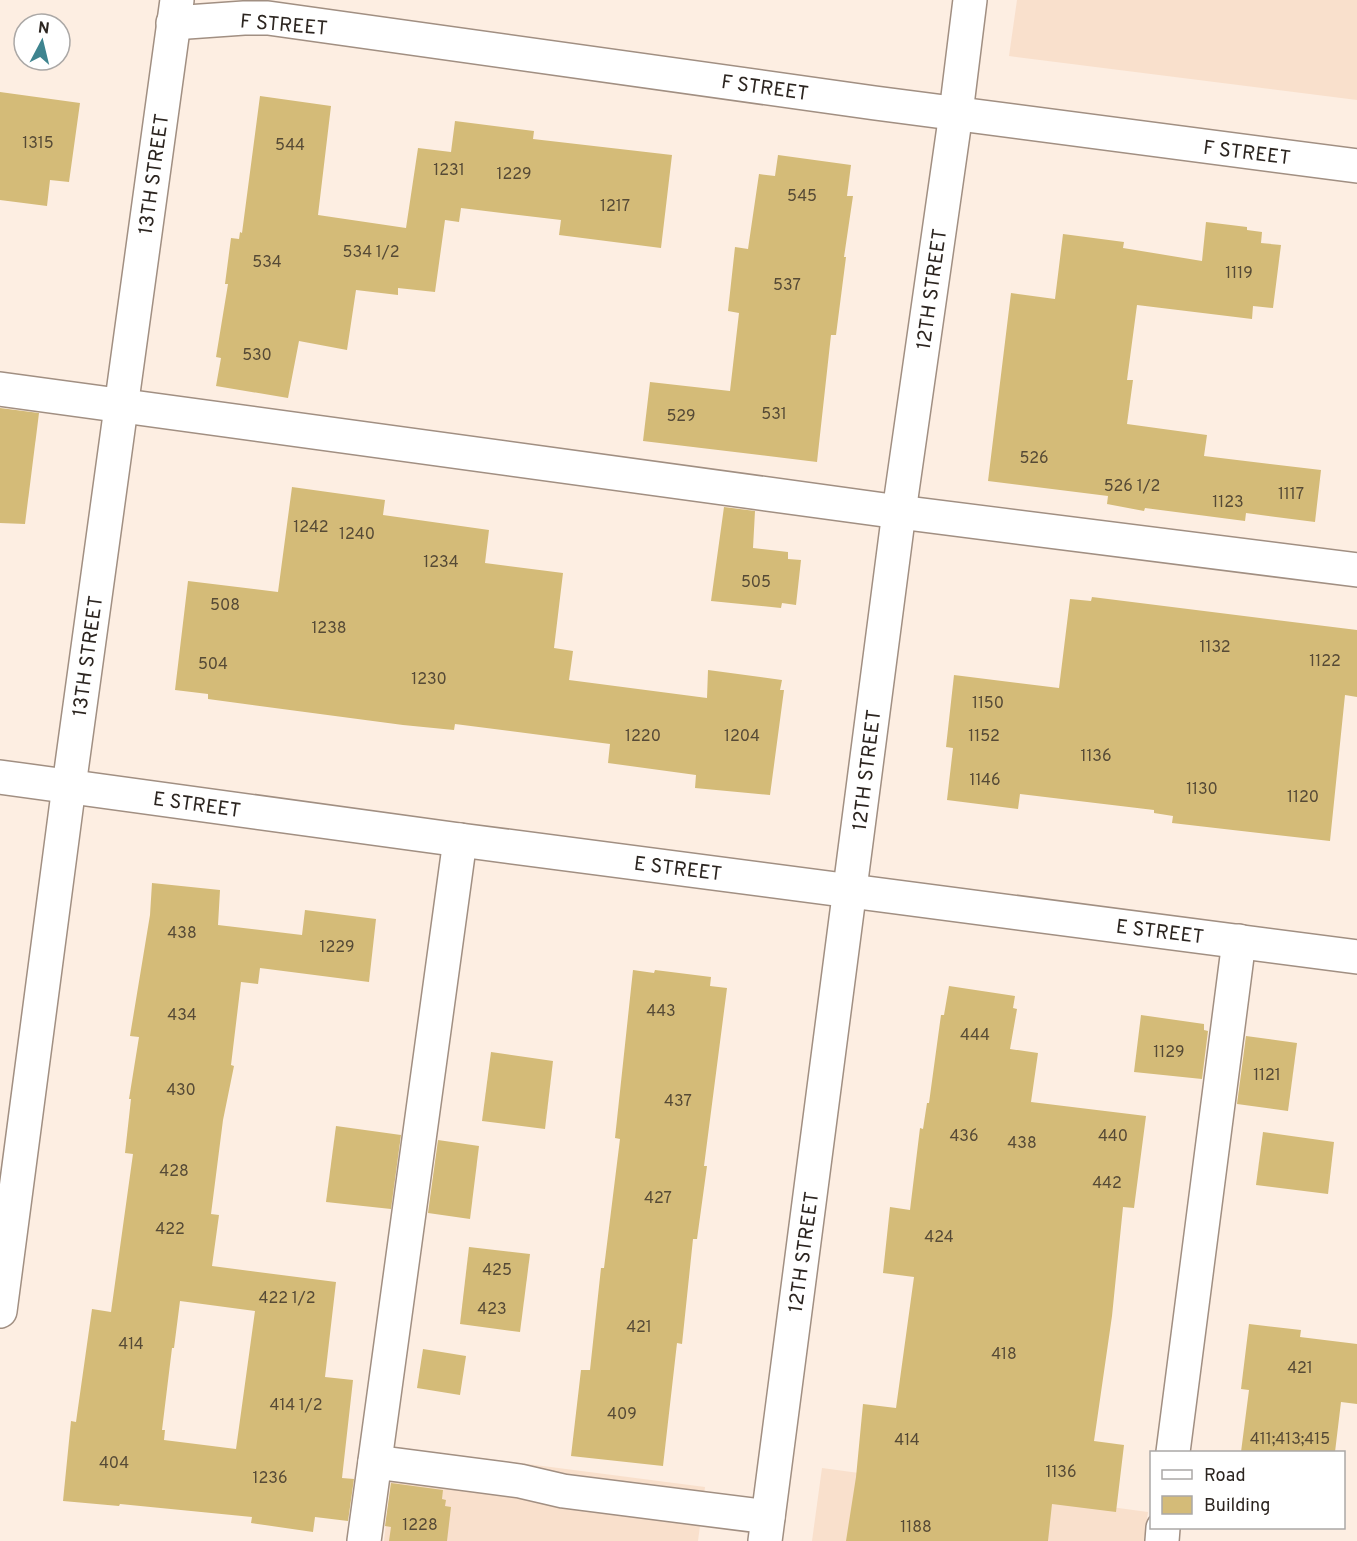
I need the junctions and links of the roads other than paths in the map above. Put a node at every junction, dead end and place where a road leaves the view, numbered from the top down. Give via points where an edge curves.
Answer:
1 (970, 0) edge
2 (175, 11) edge
3 (956, 113) junction
4 (1357, 166) edge
5 (0, 389) edge
6 (121, 406) junction
7 (899, 512) junction
8 (1357, 570) edge
9 (0, 777) edge
10 (69, 786) junction
11 (460, 840) junction
12 (851, 890) junction
13 (1239, 941) junction
14 (1357, 957) edge
15 (0, 1311) edge
16 (1173, 1451) edge
17 (375, 1462) junction
18 (766, 1529) edge
19 (364, 1541) edge

1 - 3 street, 12TH STREET
2 - 3 street, F STREET via 268,18
2 - 6 street, 13TH STREET
3 - 4 street, F STREET
3 - 7 street, 12TH STREET
5 - 6 street
6 - 7 street
6 - 10 street, 13TH STREET
7 - 8 street
7 - 12 street, 12TH STREET
9 - 10 street, E STREET
10 - 11 street, E STREET
10 - 15 street, 13TH STREET
11 - 12 street, E STREET
11 - 17 street
12 - 13 street, E STREET
12 - 18 street, 12TH STREET
13 - 14 street, E STREET
13 - 16 street
17 - 18 street via 520,1480
17 - 19 street

